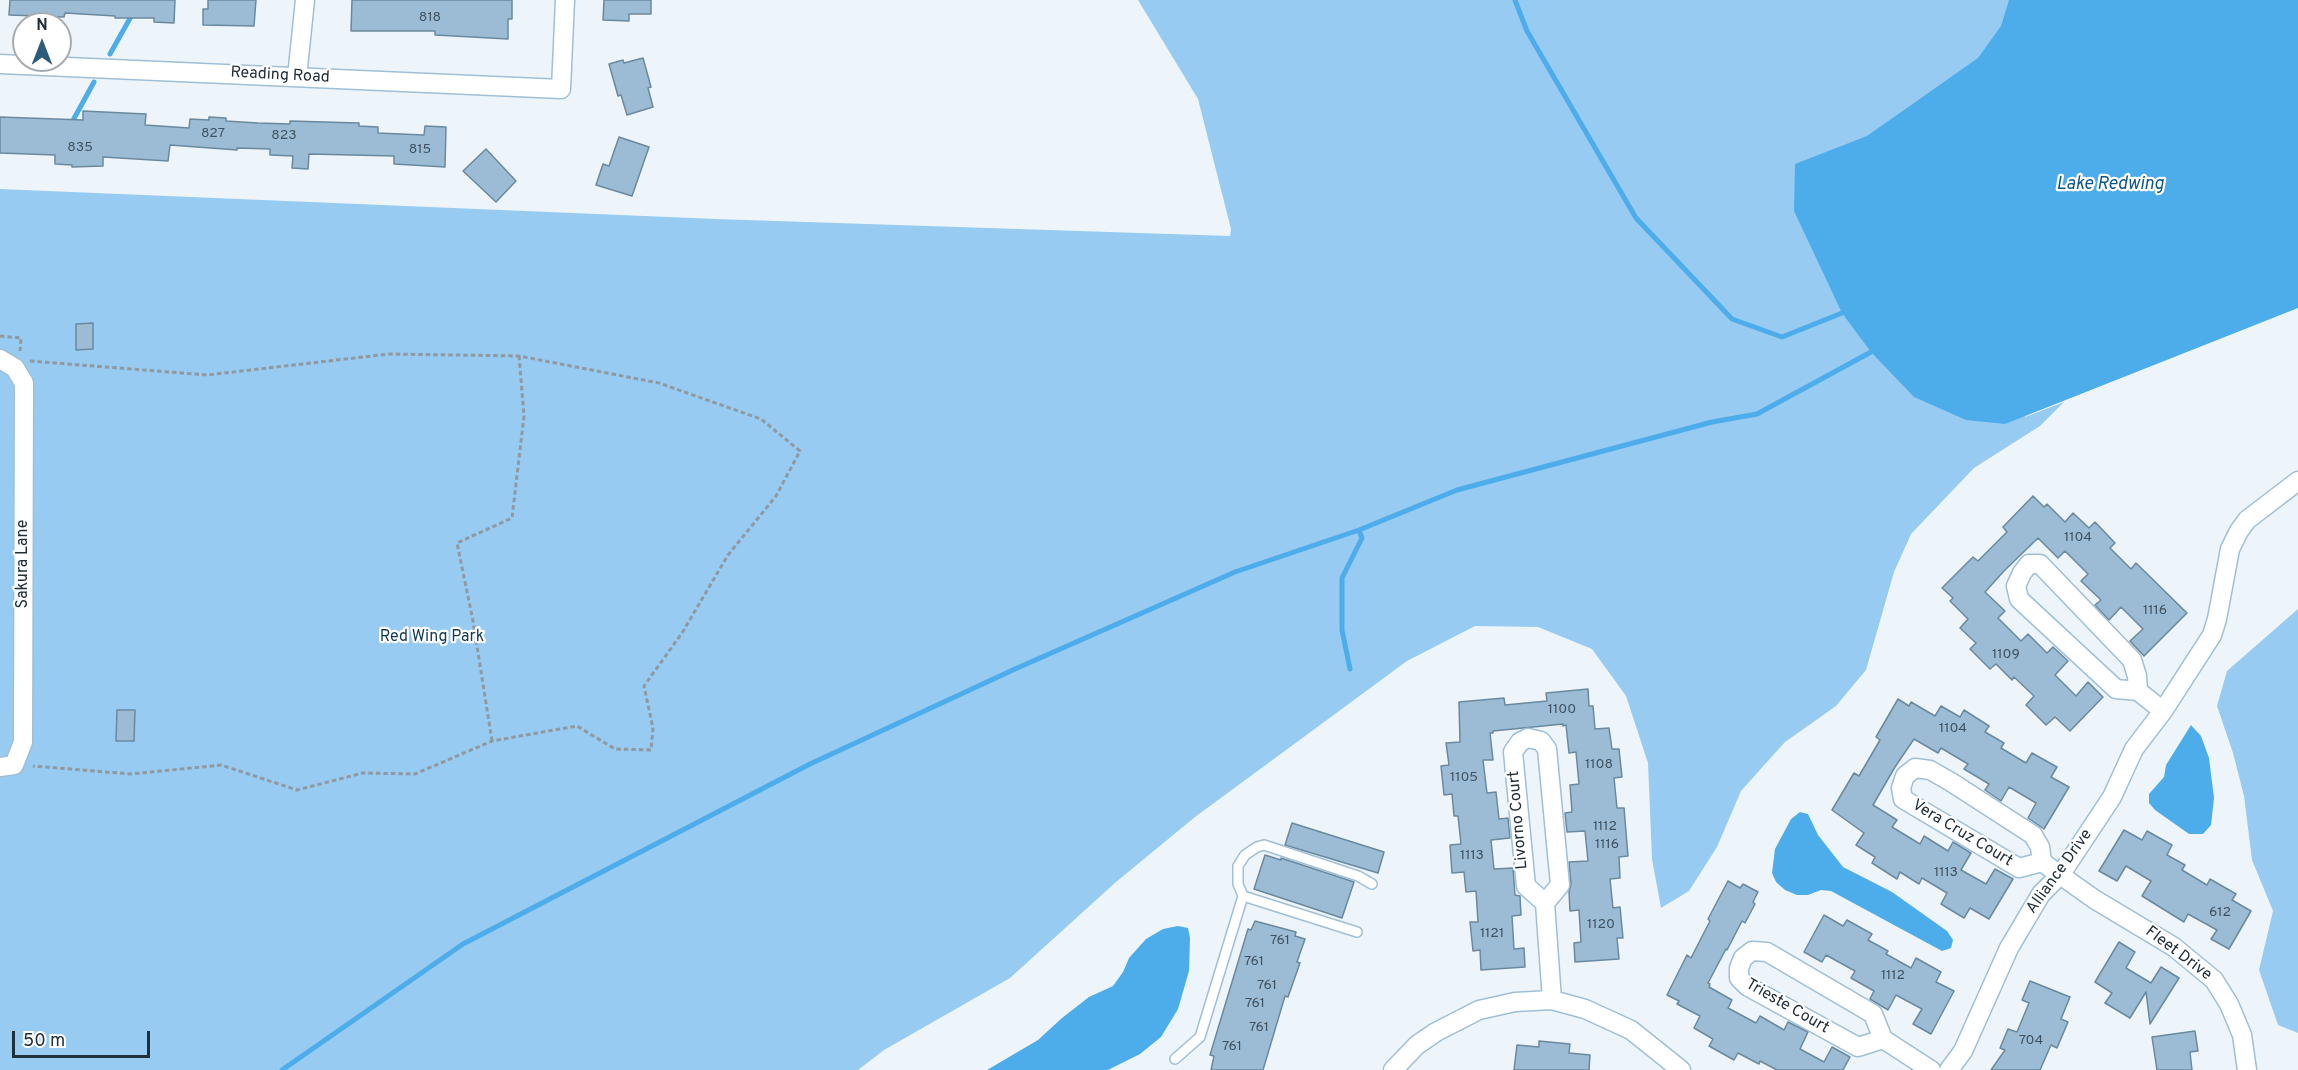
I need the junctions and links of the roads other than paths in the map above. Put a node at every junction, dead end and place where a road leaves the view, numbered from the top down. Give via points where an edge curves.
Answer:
1 (305, 0) edge
2 (565, 0) edge
3 (0, 63) edge
4 (297, 77) junction
5 (0, 359) edge
6 (2298, 481) edge
7 (2138, 691) junction
8 (2163, 711) junction
9 (7, 766) edge
10 (2042, 862) junction
11 (2061, 874) junction
12 (1372, 884) dead end
13 (1244, 896) junction
14 (1545, 903) junction
15 (1357, 932) dead end
16 (1552, 1000) junction
17 (1883, 1039) junction
18 (1175, 1059) dead end
19 (1393, 1070) edge
20 (1681, 1070) edge
21 (1931, 1070) edge
22 (1949, 1070) edge
23 (2247, 1070) edge

1 - 4 street
2 - 4 street, Reading Road via 561,89
3 - 4 street, Reading Road
5 - 9 street, Sakura Lane via 15,368 24,383 23,742
6 - 8 street, Alliance Drive via 2247,520 2239,531 2230,549 2212,635
7 - 7 street via 2132,660 2040,564 2029,564 2016,586 2019,599 2116,689
7 - 8 street
8 - 11 street, Alliance Drive via 2134,749 2112,797
10 - 10 street, Vera Cruz Court via 2033,835 1951,782 1930,770 1915,768 1905,776 1903,798 2019,868
10 - 11 street
11 - 22 street, Alliance Drive via 2041,894 2014,939 1963,1051
11 - 23 street, Fleet Drive via 2094,899 2174,947 2214,980 2242,1035
12 - 13 lane via 1264,845 1245,855 1238,866 1238,884
13 - 15 lane
13 - 18 lane via 1200,1037
14 - 14 street, Livorno Court via 1560,885 1547,749 1541,741 1528,738 1513,752 1526,886
14 - 16 street
16 - 19 street via 1515,1002 1479,1010 1417,1045
16 - 20 street via 1585,1009 1631,1030
17 - 17 street, Trieste Court via 1873,1014 1767,952 1752,951 1743,958 1739,978 1747,987 1858,1047
17 - 21 street

